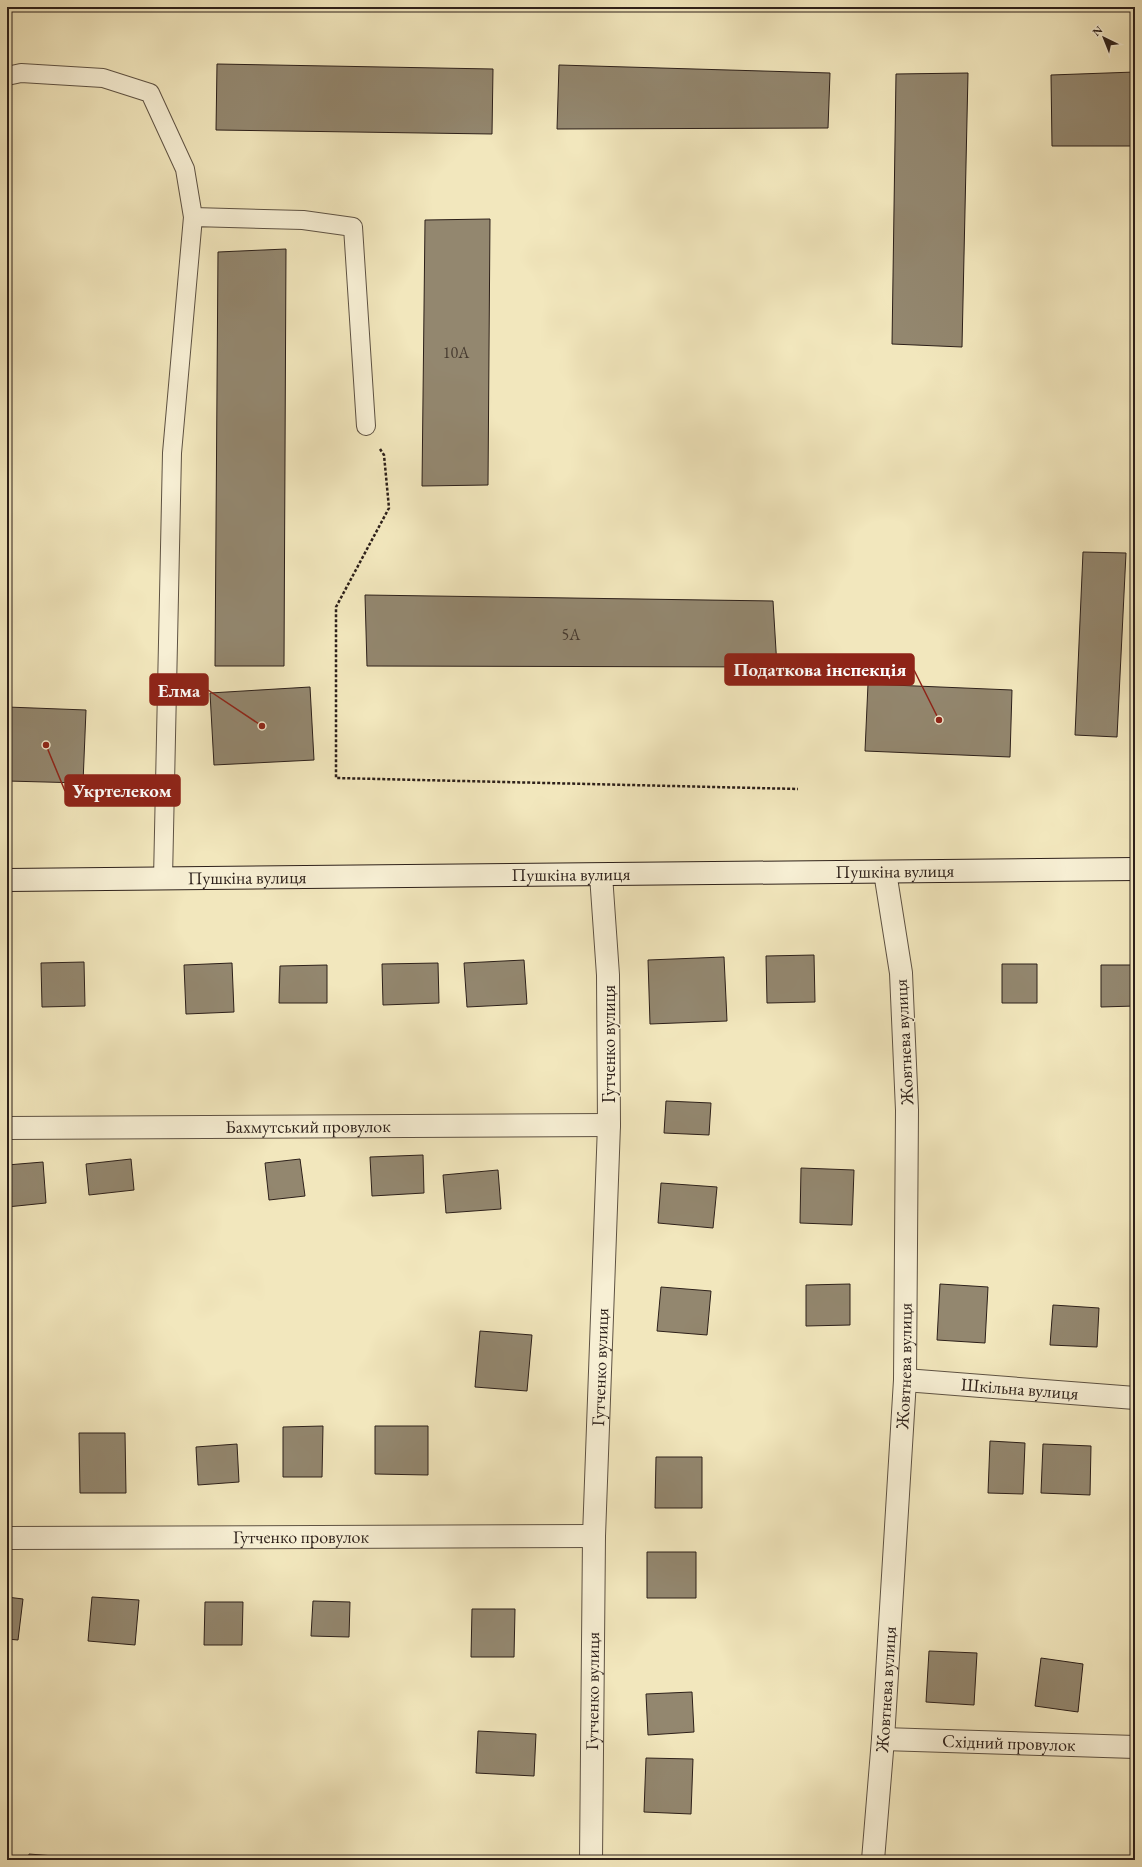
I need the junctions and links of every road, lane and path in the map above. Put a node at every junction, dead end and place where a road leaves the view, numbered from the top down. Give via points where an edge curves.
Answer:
1 (7, 76) edge
2 (193, 218) junction
3 (366, 426) joint
4 (798, 789) dead end
5 (1135, 869) edge
6 (885, 872) junction
7 (601, 875) junction
8 (163, 879) junction
9 (7, 880) edge
10 (610, 1125) junction
11 (7, 1128) edge
12 (905, 1380) junction
13 (1135, 1398) edge
14 (594, 1536) junction
15 (7, 1538) edge
16 (883, 1740) junction
17 (1135, 1747) edge
18 (591, 1860) edge
19 (873, 1860) edge

1 - 2 lane via 21,73 103,78 150,93 185,169
2 - 3 lane via 303,220 353,226
2 - 8 lane via 172,453
3 - 4 path via 384,455 389,508 336,607 336,778
5 - 6 street, Пушкіна вулиця
6 - 7 street, Пушкіна вулиця
6 - 12 street, Жовтнева вулиця via 901,973 907,1102
7 - 8 street, Пушкіна вулиця
7 - 10 street, Гутченко вулиця via 608,975
8 - 9 street, Пушкіна вулиця
10 - 11 street, Бахмутський провулок
10 - 14 street, Гутченко вулиця
12 - 13 street, Шкільна вулиця
12 - 16 street, Жовтнева вулиця
14 - 15 street, Гутченко провулок
14 - 18 street, Гутченко вулиця
16 - 17 street, Східний провулок
16 - 19 street, Жовтнева вулиця

